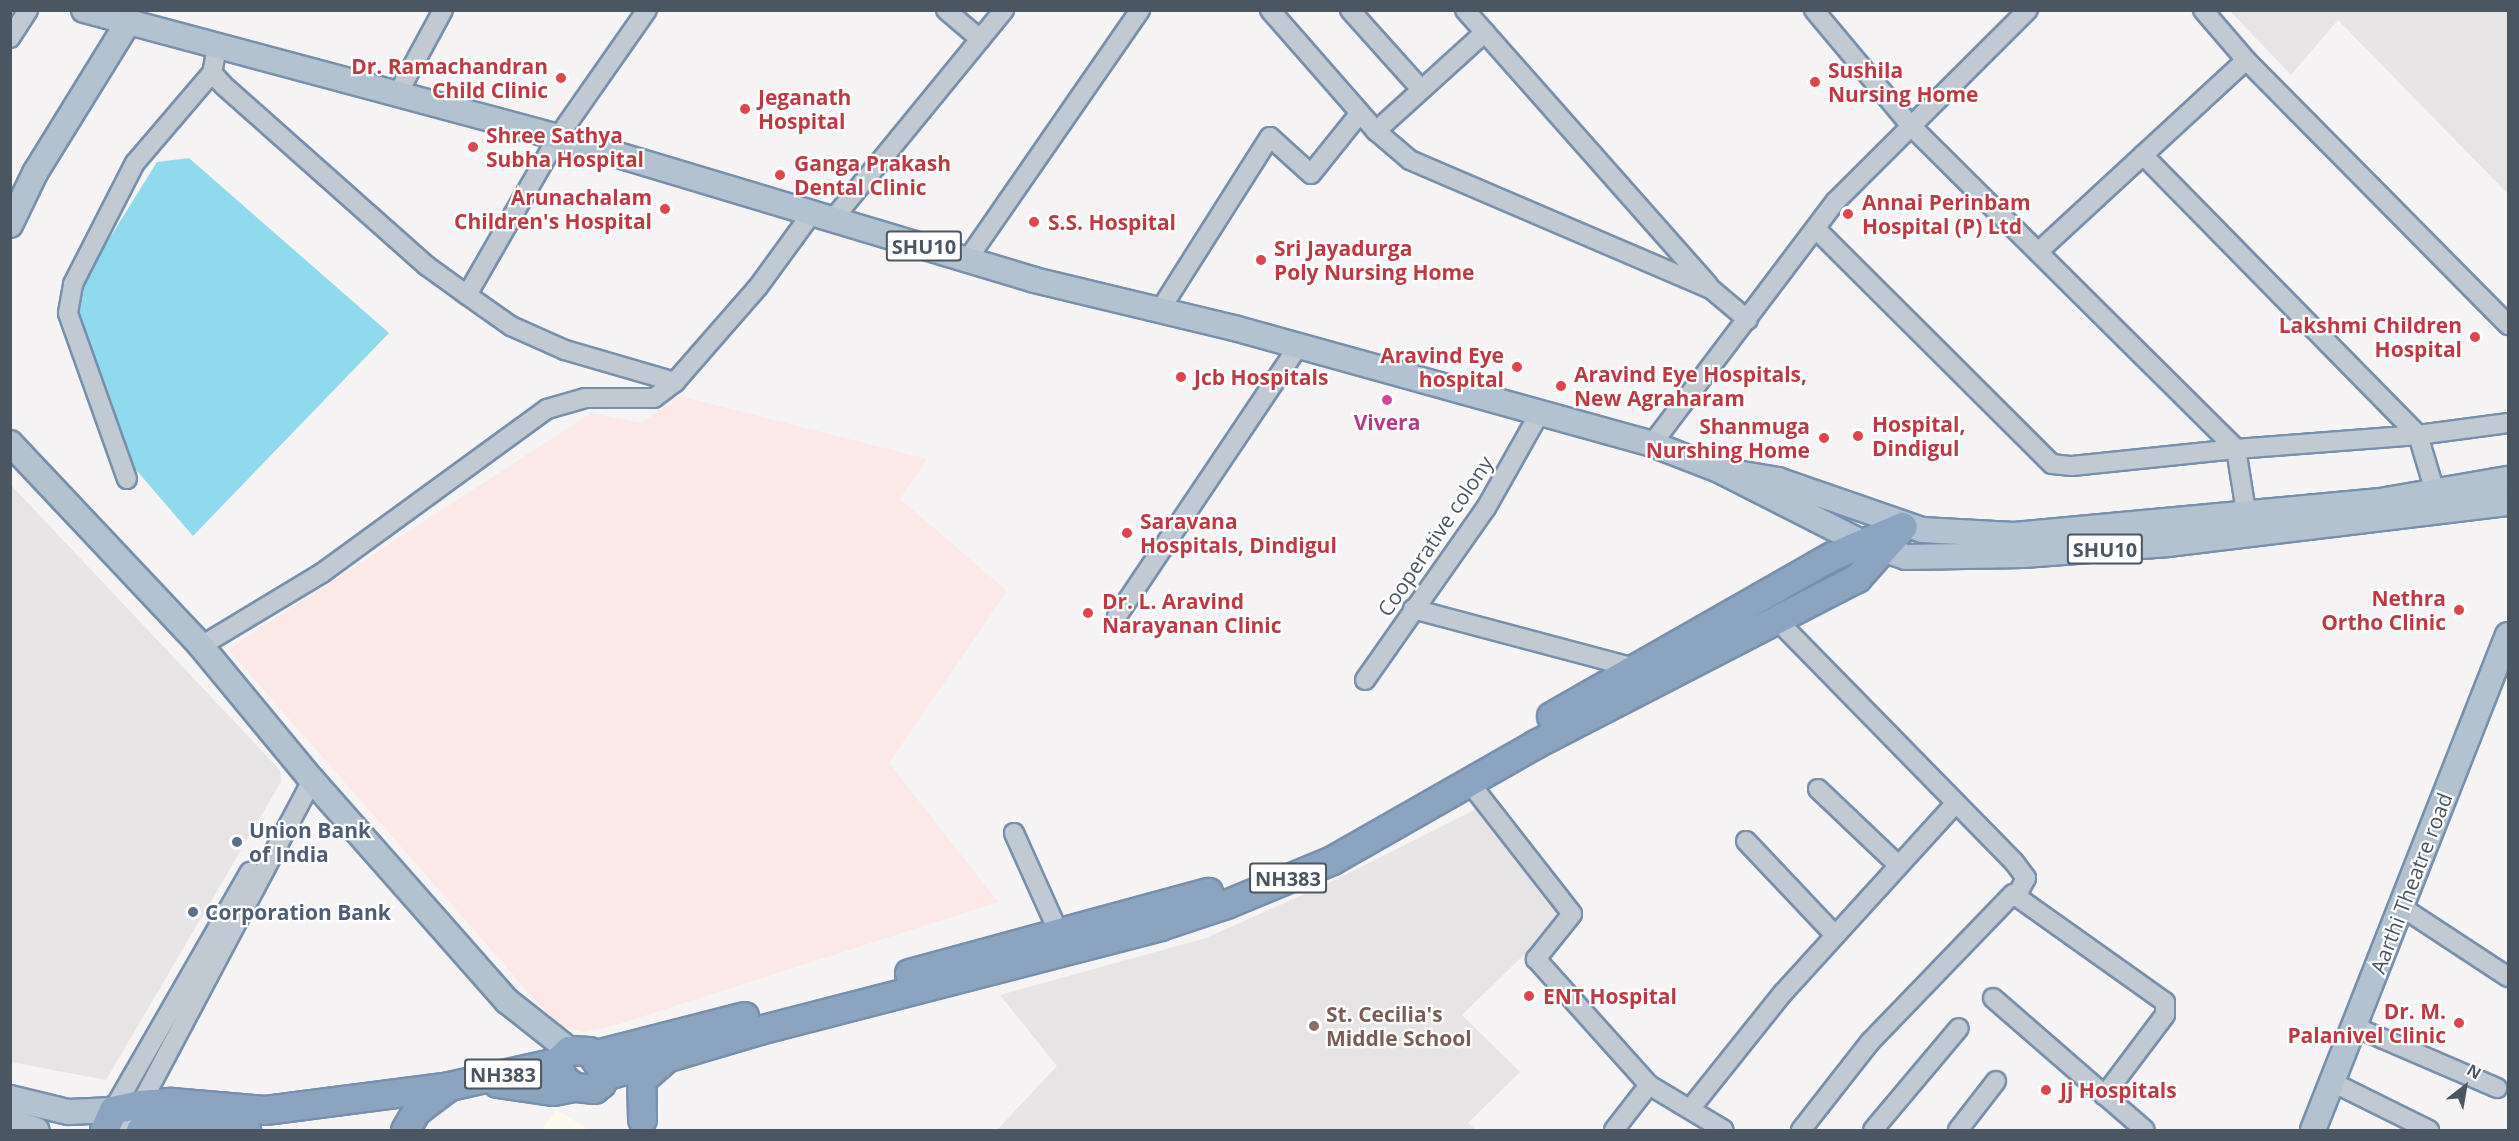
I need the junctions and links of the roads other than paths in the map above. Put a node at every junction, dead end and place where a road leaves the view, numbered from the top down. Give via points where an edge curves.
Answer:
1 (28, 10) edge
2 (84, 10) edge
3 (443, 10) edge
4 (647, 10) edge
5 (946, 10) edge
6 (1004, 10) edge
7 (1140, 10) edge
8 (1270, 10) edge
9 (1350, 10) edge
10 (1465, 10) edge
11 (1814, 10) edge
12 (2028, 10) edge
13 (2203, 10) edge
14 (131, 17) edge
15 (1485, 32) junction
16 (10, 39) edge
17 (980, 39) junction
18 (217, 46) junction
19 (2246, 60) junction
20 (212, 73) junction
21 (1421, 90) junction
22 (397, 95) junction
23 (1360, 113) junction
24 (1911, 126) junction
25 (1376, 131) junction
26 (558, 137) junction
27 (2143, 155) junction
28 (12, 215) edge
29 (822, 216) junction
30 (1816, 229) junction
31 (2038, 252) junction
32 (967, 260) junction
33 (1711, 288) junction
34 (467, 295) junction
35 (1160, 310) junction
36 (1748, 320) junction
37 (2508, 325) edge
38 (1298, 347) junction
39 (675, 382) junction
40 (1539, 414) junction
41 (2508, 423) edge
42 (2418, 435) junction
43 (10, 442) edge
44 (1652, 444) junction
45 (2236, 449) junction
46 (1719, 470) junction
47 (127, 479) dead end
48 (2508, 479) edge
49 (2435, 492) junction
50 (2508, 503) edge
51 (2248, 524) junction
52 (1903, 526) junction
53 (1872, 546) junction
54 (1413, 609) junction
55 (1117, 616) dead end
56 (1776, 619) junction
57 (2508, 635) edge
58 (201, 646) junction
59 (1634, 668) junction
60 (1365, 680) dead end
61 (312, 780) junction
62 (1469, 782) junction
63 (1818, 789) dead end
64 (1954, 804) junction
65 (1014, 833) dead end
66 (1746, 841) dead end
67 (1899, 865) junction
68 (2017, 895) junction
69 (2403, 909) junction
70 (1059, 933) junction
71 (1835, 935) junction
72 (2508, 977) edge
73 (1993, 998) dead end
74 (2354, 1026) junction
75 (1959, 1028) dead end
76 (666, 1057) junction
77 (584, 1065) junction
78 (1996, 1081) dead end
79 (2334, 1083) junction
80 (459, 1084) junction
81 (1649, 1085) junction
82 (2497, 1088) dead end
83 (2104, 1096) junction
84 (10, 1098) edge
85 (1690, 1109) junction
86 (121, 1119) edge
87 (10, 1121) edge
88 (649, 1125) edge
89 (36, 1131) edge
90 (140, 1131) edge
91 (246, 1131) edge
92 (405, 1131) edge
93 (1614, 1131) edge
94 (1724, 1131) edge
95 (1801, 1131) edge
96 (1873, 1131) edge
97 (1958, 1131) edge
98 (2145, 1131) edge
99 (2313, 1131) edge
100 (2429, 1131) edge

1 - 16 street
2 - 14 main road, SHU10
3 - 22 street
4 - 26 street
5 - 17 street
6 - 17 street
7 - 32 street
8 - 23 street
9 - 21 street
10 - 15 street
11 - 24 street
12 - 24 street
13 - 19 street
14 - 18 main road, SHU10
14 - 28 main road
15 - 21 street
15 - 33 street
17 - 29 street
18 - 20 street
18 - 22 main road, SHU10
19 - 27 street
19 - 37 street
20 - 34 street via 427,266
20 - 47 street via 135,163 73,284 68,313
21 - 25 street
22 - 26 main road, SHU10
23 - 25 street
23 - 35 street via 1311,174 1270,136
24 - 30 street via 1836,201
24 - 31 street
25 - 33 street via 1410,160
26 - 29 main road, SHU10
26 - 34 street
27 - 31 street
27 - 42 street
29 - 32 main road, SHU10
29 - 39 street
30 - 36 street
30 - 45 street via 2052,464 2072,466
31 - 45 street
32 - 35 main road, SHU10
33 - 36 street
34 - 39 street via 511,326 565,350
35 - 38 main road, SHU10
36 - 44 street
38 - 40 main road, SHU10
38 - 55 street
39 - 58 street via 654,398 585,398 547,409 322,573
40 - 44 main road, SHU10
40 - 54 street, Cooperative colony via 1486,508
41 - 42 street
42 - 45 street
42 - 49 street
43 - 58 main road
44 - 46 main road, SHU10
45 - 51 street
46 - 52 main road, SHU10 via 1778,480
46 - 53 main road, SHU10
48 - 49 main road, SHU10
49 - 51 main road, SHU10
50 - 51 main road, SHU10
51 - 52 main road, SHU10 via 2014,536
51 - 53 main road, SHU10 via 2024,555 1906,557
52 - 53 highway, NH383
53 - 56 highway, NH383 via 1857,578
53 - 59 highway, NH383 via 1719,618
54 - 59 street
54 - 60 street, Cooperative colony
56 - 62 highway, NH383
56 - 64 street
57 - 69 main road, Aarthi Theatre road
58 - 61 main road
59 - 70 highway, NH383 via 1331,842 1275,869 1228,887
61 - 77 main road via 507,1001
61 - 86 street
61 - 86 street via 285,810
62 - 76 highway, NH383 via 1332,860 1226,904 1071,951
62 - 81 street via 1572,914 1536,959
63 - 67 street
64 - 67 street
64 - 68 street via 2026,878
65 - 70 street
66 - 71 street
67 - 71 street
68 - 83 street via 2165,1002 2165,1015
68 - 95 street via 2007,896 1870,1042
69 - 72 street
69 - 74 main road, Aarthi Theatre road
70 - 77 highway, NH383
71 - 85 street
73 - 83 street
74 - 79 main road, Aarthi Theatre road
74 - 82 street
75 - 96 street
76 - 77 highway, NH383
76 - 88 highway via 641,1080
77 - 80 highway, NH383
77 - 80 highway via 594,1089 553,1091
77 - 88 highway
78 - 97 street
79 - 99 main road, Aarthi Theatre road
79 - 100 street
80 - 86 highway, NH383 via 265,1110 171,1102
80 - 92 highway via 416,1110
81 - 85 street
81 - 93 street
83 - 98 street
84 - 86 main road
85 - 94 street
87 - 89 main road
90 - 91 highway via 166,1119

